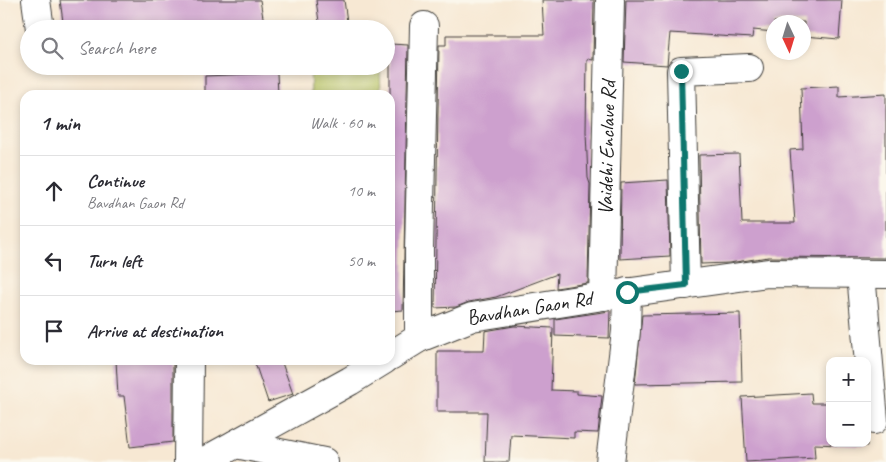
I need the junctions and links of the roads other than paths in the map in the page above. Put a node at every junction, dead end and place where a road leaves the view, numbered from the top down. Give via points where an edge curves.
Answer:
1 (36, 0) edge
2 (610, 0) edge
3 (39, 20) edge
4 (424, 26) dead end
5 (749, 68) dead end
6 (874, 274) edge
7 (686, 285) junction
8 (615, 294) junction
9 (419, 338) junction
10 (395, 353) edge
11 (189, 365) edge
12 (376, 365) edge
13 (874, 420) dead end
14 (236, 444) junction
15 (188, 462) edge
16 (203, 462) edge
17 (324, 462) edge
18 (610, 462) edge

1 - 3 street
2 - 8 street, Vaidehi Enclave Rd
4 - 9 street
5 - 7 street via 681,71
6 - 7 street, Bavdhan Gaon Rd via 768,273
6 - 13 street
7 - 8 street, Bavdhan Gaon Rd
8 - 9 street, Bavdhan Gaon Rd via 472,317
8 - 18 street, Vaidehi Enclave Rd via 626,332
9 - 10 street, Bavdhan Gaon Rd
11 - 15 street
12 - 14 street
14 - 16 street
14 - 17 street

